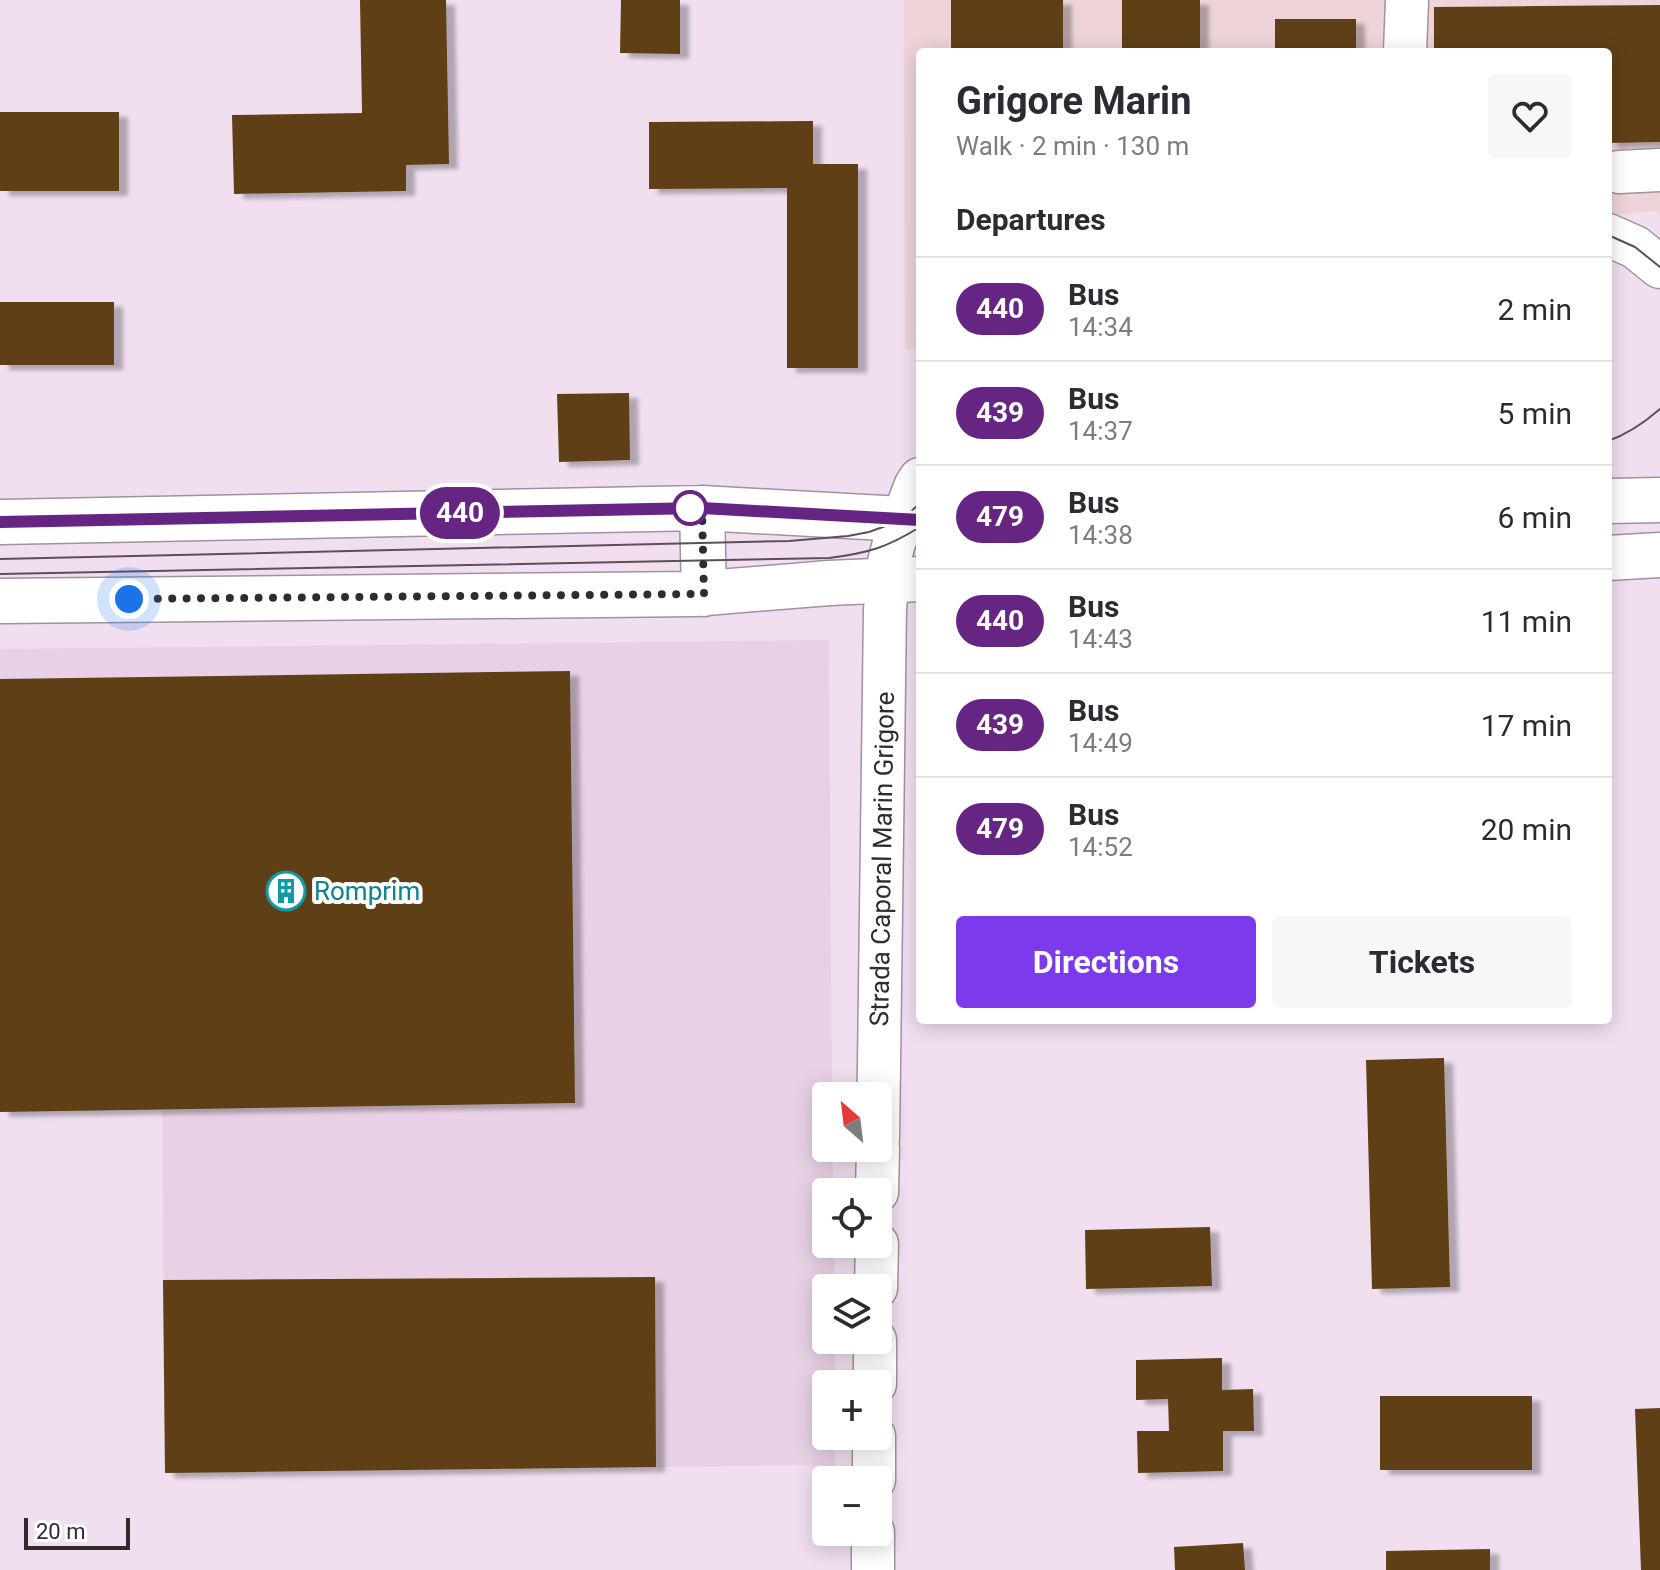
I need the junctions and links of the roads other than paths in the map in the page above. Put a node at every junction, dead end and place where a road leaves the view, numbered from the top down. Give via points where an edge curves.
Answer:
1 (1407, 0) edge
2 (1405, 48) edge
3 (1660, 170) edge
4 (1619, 172) dead end
5 (1612, 237) edge
6 (1660, 267) edge
7 (916, 497) edge
8 (1660, 500) edge
9 (1612, 501) edge
10 (702, 508) junction
11 (911, 520) edge
12 (0, 522) edge
13 (1660, 555) edge
14 (1612, 558) edge
15 (904, 580) edge
16 (704, 594) junction
17 (0, 601) edge
18 (879, 1082) edge
19 (873, 1546) edge
20 (873, 1570) edge

1 - 2 street
3 - 4 street
5 - 6 street
7 - 11 street, Strada Caporal Marin Grigore
8 - 9 main road
10 - 11 main road
10 - 12 main road
10 - 16 main road
11 - 15 street, Strada Caporal Marin Grigore via 894,543
13 - 14 main road
15 - 16 main road
15 - 18 street, Strada Caporal Marin Grigore via 885,610
16 - 17 main road
19 - 20 street

